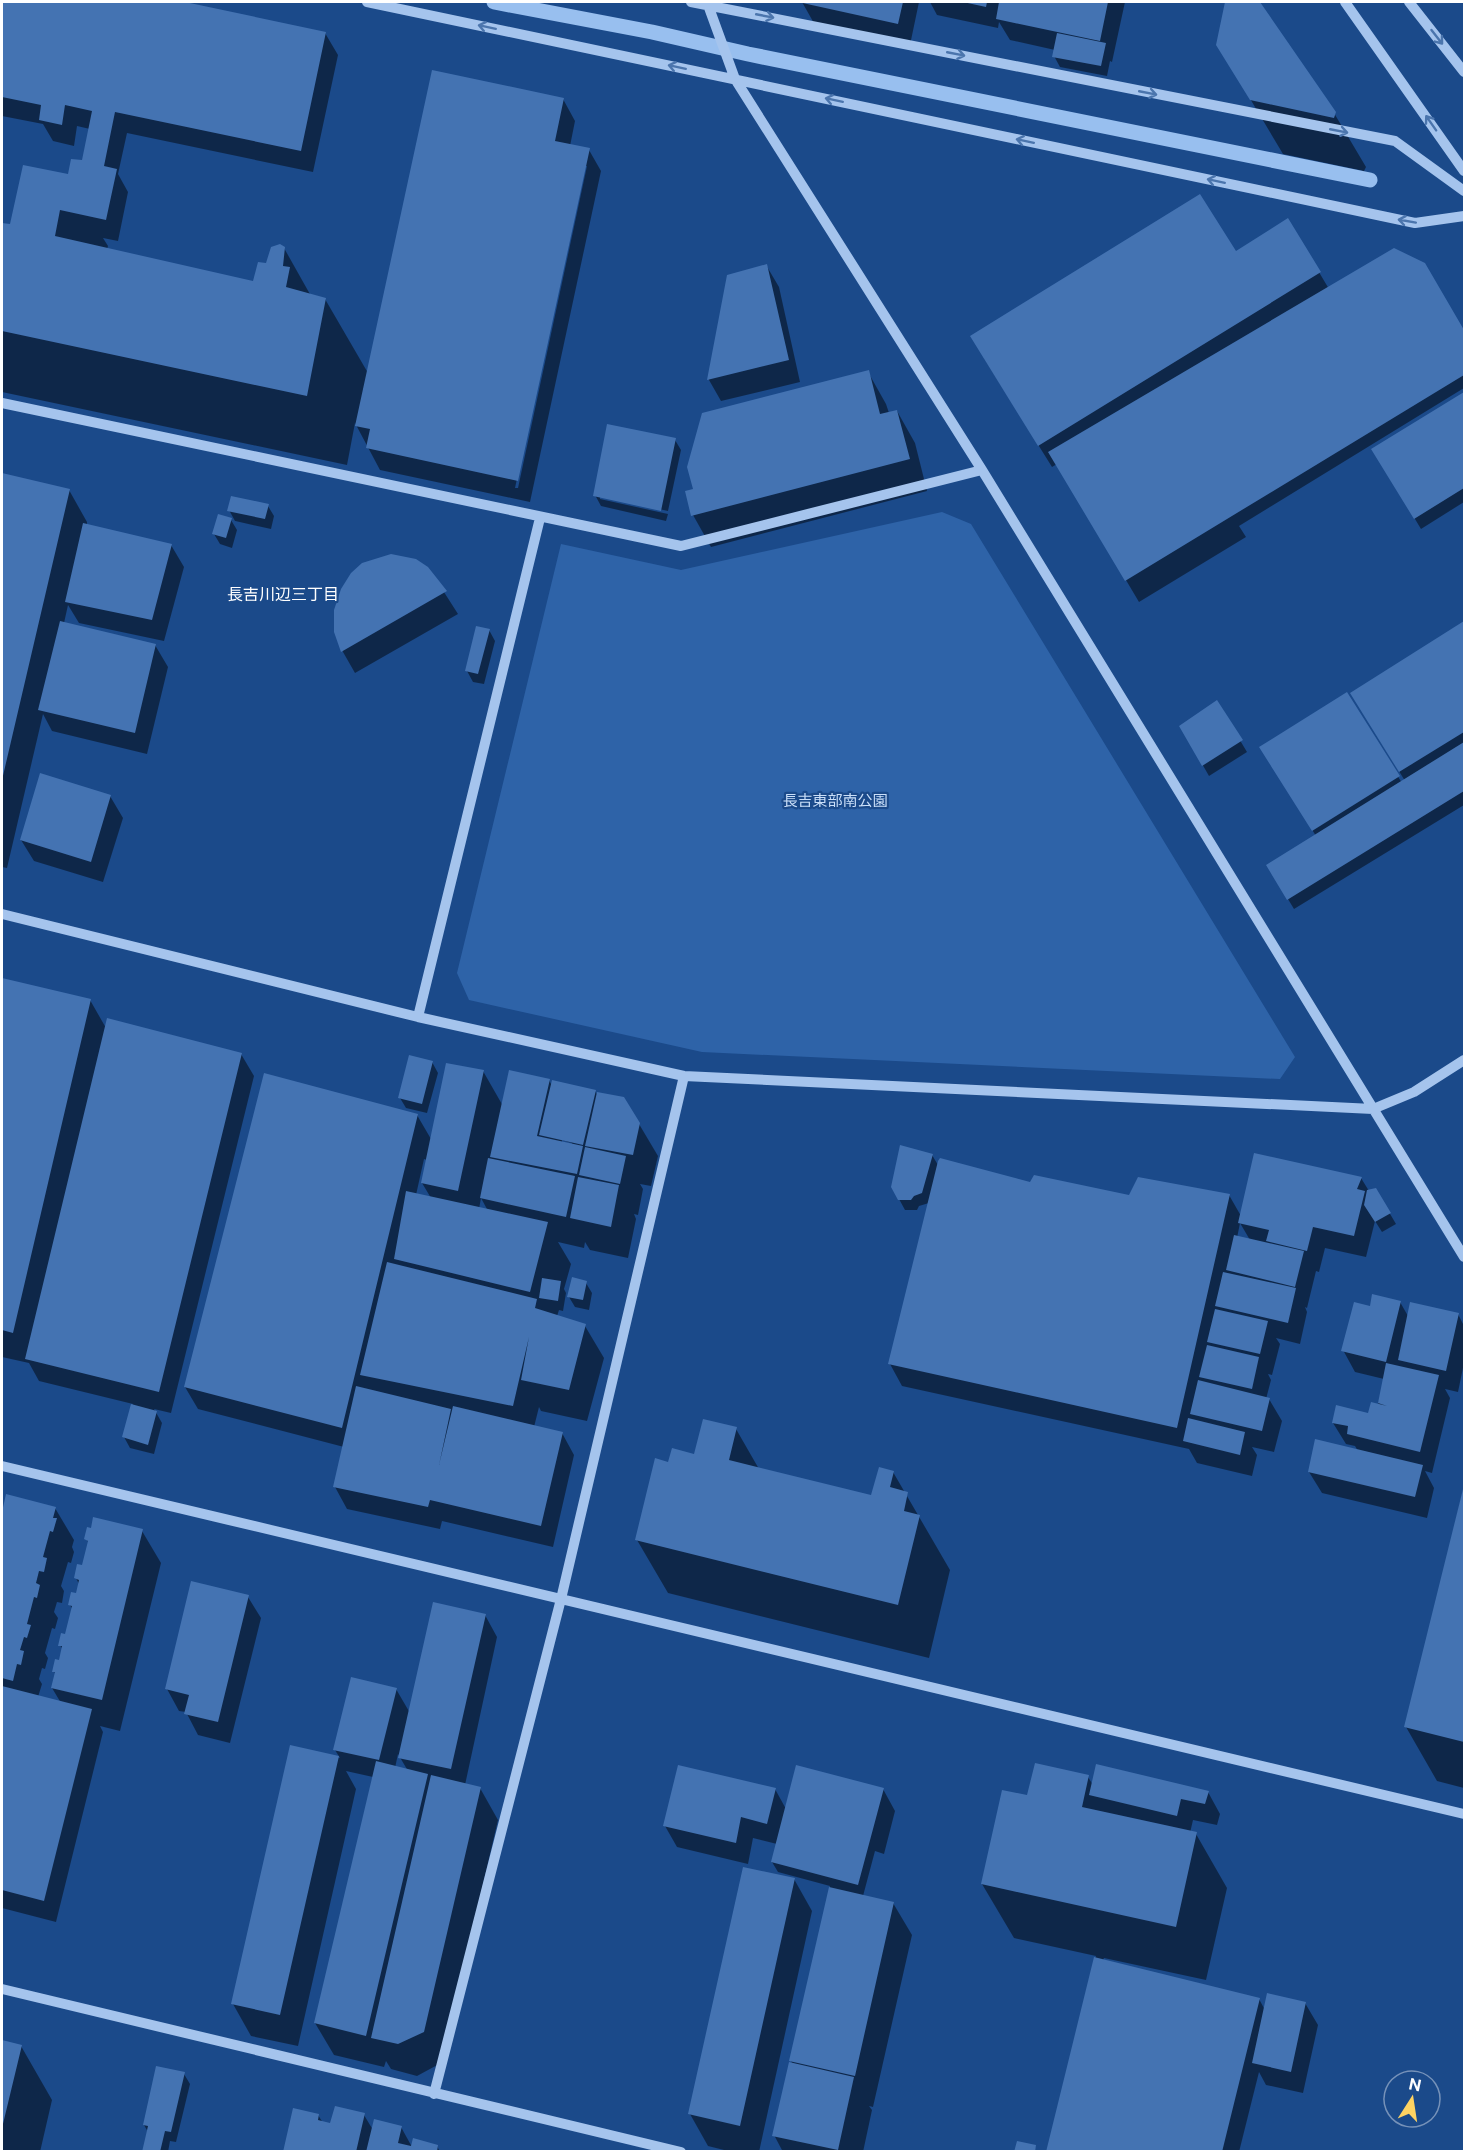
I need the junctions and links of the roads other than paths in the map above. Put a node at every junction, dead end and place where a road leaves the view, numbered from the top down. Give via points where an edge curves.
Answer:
1 (367, 2) edge
2 (691, 2) edge
3 (1346, 2) edge
4 (1408, 2) edge
5 (708, 3) edge
6 (1464, 72) edge
7 (735, 79) junction
8 (1464, 171) edge
9 (1464, 191) edge
10 (1464, 216) edge
11 (2, 403) edge
12 (982, 470) junction
13 (540, 518) junction
14 (2, 914) edge
15 (418, 1017) junction
16 (1464, 1060) edge
17 (684, 1076) junction
18 (1373, 1109) junction
19 (1464, 1257) edge
20 (2, 1466) edge
21 (561, 1599) junction
22 (1464, 1815) edge
23 (2, 1989) edge
24 (434, 2094) junction
25 (681, 2151) edge

7 -> 1 street
2 - 5 street
8 -> 3 street
4 -> 6 street
5 - 7 street
5 -> 9 street via 1395,141
10 -> 7 street via 1415,223
7 - 12 street
11 - 13 street
12 - 13 street via 681,546
12 - 18 street
13 - 15 street
14 - 15 street
15 - 17 street
16 - 18 street via 1414,1092
17 - 18 street
17 - 21 street
18 - 19 street
20 - 21 street
21 - 22 street
21 - 24 street
23 - 24 street
24 - 25 street

